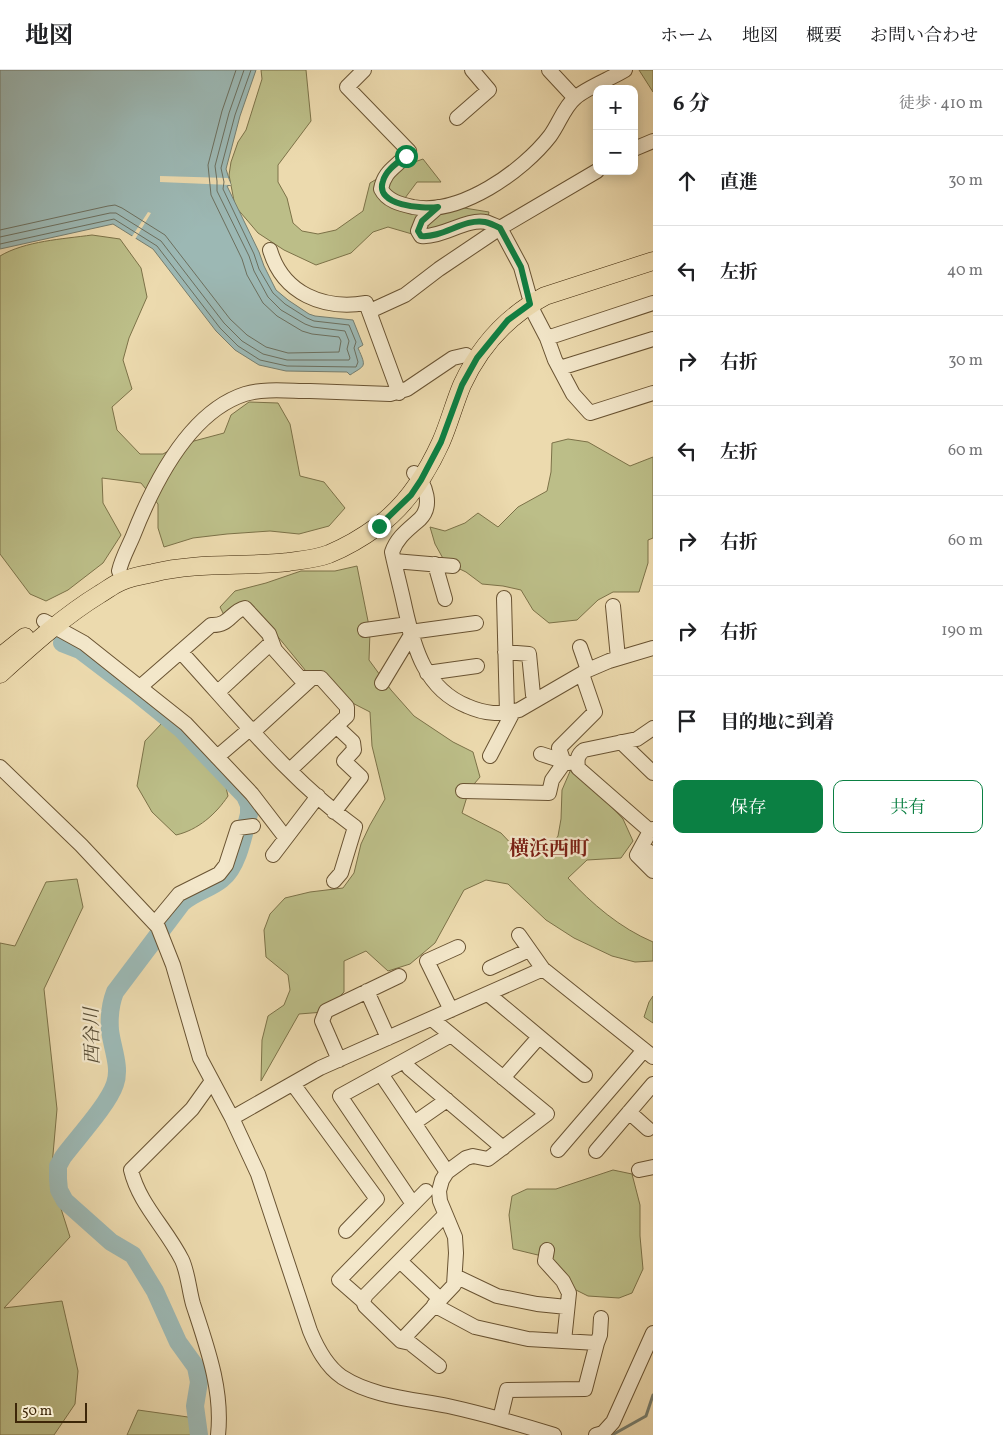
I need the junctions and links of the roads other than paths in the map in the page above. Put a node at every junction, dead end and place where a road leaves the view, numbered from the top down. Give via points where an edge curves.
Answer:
1 (364, 70) edge
2 (472, 70) edge
3 (549, 70) edge
4 (626, 70) edge
5 (575, 98) junction
6 (457, 118) dead end
7 (653, 141) edge
8 (638, 147) edge
9 (593, 173) edge
10 (438, 207) junction
11 (500, 228) junction
12 (653, 249) edge
13 (270, 250) dead end
14 (653, 261) edge
15 (529, 299) junction
16 (653, 303) edge
17 (370, 311) junction
18 (547, 338) junction
19 (653, 339) edge
20 (466, 355) junction
21 (560, 368) junction
22 (399, 392) junction
23 (653, 393) edge
24 (418, 476) junction
25 (394, 561) junction
26 (435, 564) junction
27 (453, 566) dead end
28 (120, 572) junction
29 (504, 598) dead end
30 (445, 600) dead end
31 (613, 606) dead end
32 (476, 623) dead end
33 (49, 624) junction
34 (366, 630) dead end
35 (410, 630) junction
36 (272, 642) junction
37 (580, 647) dead end
38 (653, 648) edge
39 (181, 652) junction
40 (506, 652) junction
41 (0, 657) edge
42 (618, 658) junction
43 (476, 666) dead end
44 (585, 672) junction
45 (427, 673) junction
46 (0, 674) edge
47 (312, 678) junction
48 (382, 683) dead end
49 (140, 687) junction
50 (218, 692) junction
51 (533, 695) dead end
52 (510, 713) junction
53 (336, 726) junction
54 (653, 728) edge
55 (253, 730) junction
56 (621, 742) junction
57 (541, 754) dead end
58 (490, 756) dead end
59 (217, 757) junction
60 (571, 764) junction
61 (0, 767) edge
62 (290, 770) junction
63 (653, 773) edge
64 (463, 791) dead end
65 (318, 796) junction
66 (254, 797) junction
67 (334, 812) junction
68 (651, 830) edge
69 (285, 837) junction
70 (647, 851) edge
71 (273, 855) dead end
72 (653, 871) edge
73 (334, 882) dead end
74 (155, 923) junction
75 (519, 936) dead end
76 (458, 947) dead end
77 (529, 950) junction
78 (490, 968) dead end
79 (543, 969) junction
80 (399, 976) dead end
81 (367, 991) junction
82 (488, 994) junction
83 (451, 1010) junction
84 (432, 1019) junction
85 (452, 1035) junction
86 (539, 1037) junction
87 (388, 1038) junction
88 (648, 1054) edge
89 (339, 1060) junction
90 (409, 1068) dead end
91 (585, 1075) dead end
92 (503, 1078) junction
93 (386, 1080) dead end
94 (212, 1081) junction
95 (293, 1084) junction
96 (653, 1084) edge
97 (447, 1100) junction
98 (629, 1112) junction
99 (232, 1118) junction
100 (414, 1123) junction
101 (648, 1128) dead end
102 (503, 1148) junction
103 (558, 1150) dead end
104 (596, 1151) dead end
105 (447, 1172) junction
106 (426, 1191) dead end
107 (413, 1204) junction
108 (445, 1215) junction
109 (346, 1231) dead end
110 (547, 1250) dead end
111 (400, 1261) junction
112 (455, 1276) junction
113 (363, 1301) junction
114 (437, 1302) junction
115 (568, 1307) junction
116 (600, 1318) dead end
117 (653, 1333) edge
118 (401, 1340) junction
119 (564, 1341) junction
120 (597, 1343) junction
121 (438, 1366) dead end
122 (500, 1419) junction
123 (545, 1434) edge
124 (218, 1435) edge
125 (596, 1435) edge

1 - 10 street via 348,87 409,152 389,170 383,181 384,195 403,205 424,209
2 - 6 street via 489,90
3 - 5 street
4 - 5 street
5 - 10 street via 550,135 519,167 482,192
7 - 8 street
9 - 11 street
10 - 11 street via 422,221 418,231 421,236 484,222
11 - 15 street via 521,267
11 - 17 street via 405,295
12 - 15 main road via 574,274
13 - 17 street via 274,263 294,288 318,301 350,305 366,303
14 - 15 main road
15 - 18 street
15 - 20 main road via 502,312 481,333
15 - 24 main road via 477,358 462,385 441,442
16 - 18 street
17 - 22 street
18 - 21 street
19 - 21 street
20 - 22 street via 453,358 407,390
20 - 24 main road
21 - 23 street via 573,394 590,413
22 - 28 street via 277,390 233,399 190,434 170,460 141,514 121,560
24 - 25 street via 427,494 425,511 394,544
24 - 28 main road via 373,519 321,546 262,554 195,555 166,559
24 - 33 main road via 411,495 379,526 328,554 268,564 169,569 134,577
25 - 26 street
25 - 35 street
26 - 27 street
26 - 30 street
28 - 33 main road via 82,592
29 - 40 street
31 - 42 street
32 - 35 street
33 - 41 main road
33 - 46 main road
33 - 49 street via 84,643
34 - 35 street
35 - 45 street
35 - 48 street
36 - 39 street via 269,634 245,608 219,626 211,625
36 - 47 street via 275,650 300,678
36 - 50 street
37 - 44 street
38 - 42 street
39 - 49 street
39 - 50 street
40 - 51 street via 529,654
40 - 52 street
42 - 44 street
43 - 45 street
44 - 52 street
44 - 60 street via 595,712 560,748
45 - 52 street via 450,698 462,704 487,713
47 - 53 street via 321,678 347,707 347,716
47 - 55 street
49 - 59 street via 186,724
50 - 55 street
52 - 58 street
53 - 62 street
53 - 67 street via 353,742 354,750 344,761 361,777
54 - 56 street via 642,736
55 - 59 street
55 - 62 street
56 - 60 street via 584,750
56 - 63 street
57 - 60 street
59 - 66 street
60 - 64 street via 552,780 548,793
60 - 68 street
61 - 74 street
62 - 65 street
65 - 67 street
65 - 69 street
66 - 69 street
66 - 74 street via 252,831 238,828 223,870 179,894
67 - 73 street via 355,827 341,872
68 - 70 street
69 - 71 street
70 - 72 street via 637,855
74 - 94 street via 173,965 200,1058
75 - 77 street
76 - 83 street via 427,960
77 - 78 street
77 - 79 street
79 - 82 street
79 - 88 street
80 - 81 street
81 - 87 street
81 - 89 street via 326,1012 322,1021
82 - 83 street
82 - 86 street
83 - 84 street
84 - 85 street
84 - 87 street
85 - 92 street
85 - 107 street via 340,1096
86 - 91 street
86 - 92 street
87 - 89 street
88 - 103 street
89 - 95 street
90 - 97 street
92 - 102 street via 547,1114
93 - 100 street
94 - 99 street
94 - 124 street via 192,1109 131,1170 142,1200 183,1261 215,1376 219,1401
95 - 99 street
95 - 109 street via 377,1199
96 - 98 street
97 - 100 street
97 - 102 street
98 - 101 street
98 - 104 street
99 - 122 street via 258,1174 310,1331 326,1362 341,1376 381,1394
100 - 105 street
102 - 105 street via 488,1159 466,1158
105 - 108 street via 439,1191
106 - 107 street
107 - 113 street via 339,1280
108 - 111 street
108 - 112 street via 455,1238
110 - 115 street via 546,1261 569,1293
111 - 113 street
111 - 114 street
112 - 114 street via 454,1285
112 - 115 street via 497,1296
113 - 118 street
114 - 118 street
114 - 119 street via 475,1327 528,1339
115 - 119 street
116 - 120 street
117 - 125 street via 613,1422
118 - 121 street via 410,1343
119 - 120 street
120 - 122 street via 585,1389 507,1390
122 - 123 street

